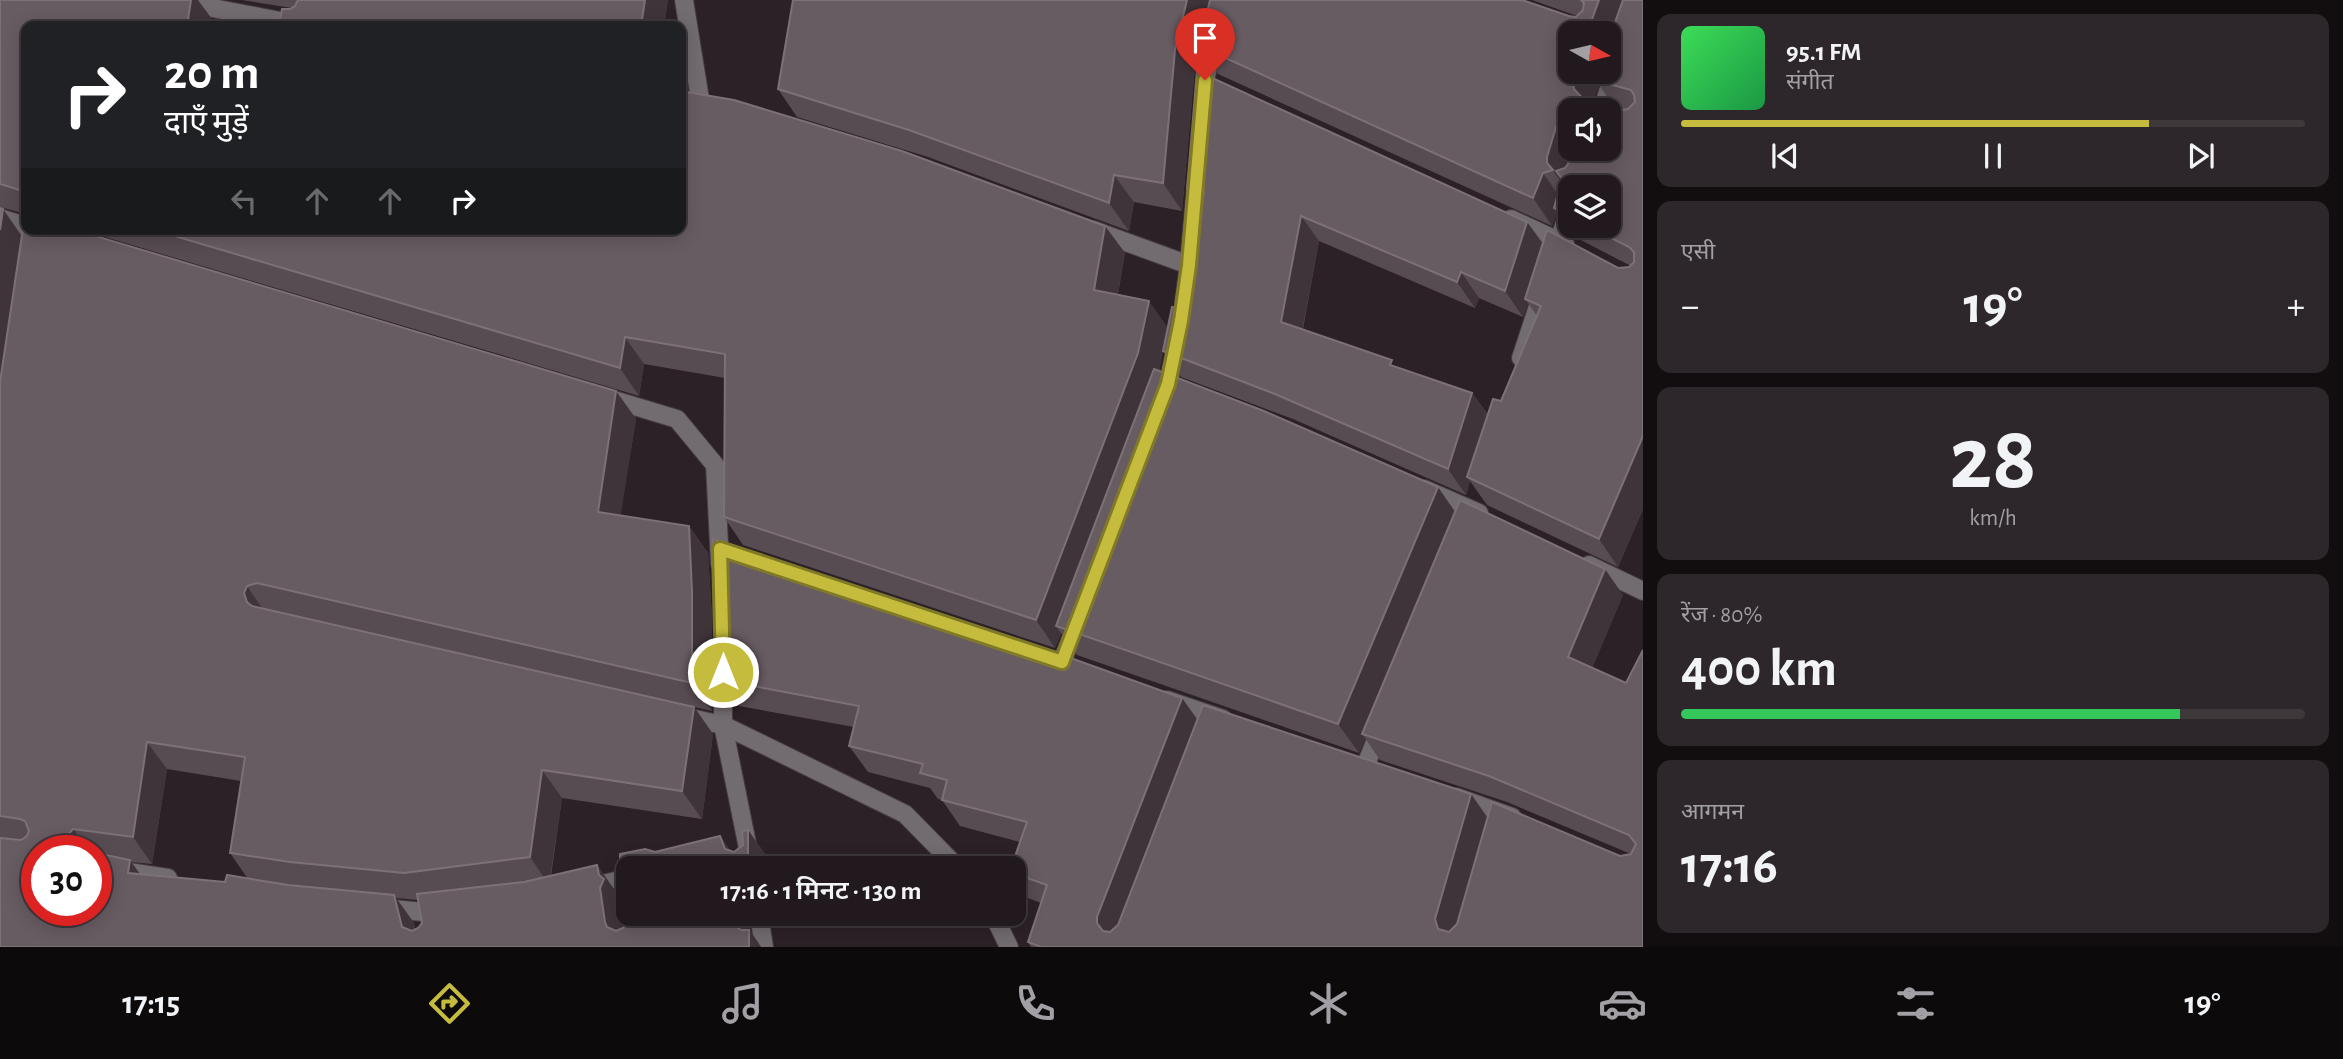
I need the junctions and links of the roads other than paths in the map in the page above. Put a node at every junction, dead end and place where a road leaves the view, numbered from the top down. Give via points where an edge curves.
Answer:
1 (171, 0) edge
2 (684, 0) edge
3 (1224, 0) edge
4 (280, 21) edge
5 (686, 97) edge
6 (1202, 119) edge
7 (1198, 159) edge
8 (1496, 212) edge
9 (0, 218) edge
10 (1076, 223) edge
11 (21, 228) edge
12 (1560, 238) edge
13 (1559, 241) junction
14 (1583, 254) edge
15 (1189, 265) junction
16 (1518, 369) edge
17 (584, 391) edge
18 (1193, 393) edge
19 (1409, 482) edge
20 (1497, 522) edge
21 (1570, 556) edge
22 (721, 584) edge
23 (1643, 591) edge
24 (1082, 612) edge
25 (723, 646) edge
26 (1062, 662) edge
27 (1152, 694) edge
28 (668, 713) edge
29 (1386, 715) edge
30 (723, 725) junction
31 (1240, 725) edge
32 (1365, 767) edge
33 (1440, 792) edge
34 (1528, 824) edge
35 (746, 856) edge
36 (946, 856) edge
37 (112, 870) edge
38 (189, 882) edge
39 (616, 885) edge
40 (566, 892) edge
41 (372, 907) edge
42 (462, 907) edge
43 (761, 926) edge
44 (999, 926) edge
45 (764, 947) edge
46 (1009, 947) edge

1 - 4 street
2 - 5 street via 706,101
3 - 6 street
7 - 15 street
8 - 13 street
9 - 11 street
10 - 15 street
12 - 13 street
13 - 14 street
13 - 16 street
15 - 18 street via 1166,391
17 - 22 street via 677,419 715,465 726,551
19 - 20 street
21 - 23 street
24 - 26 street
25 - 30 street
27 - 31 street via 1213,723
28 - 30 street
29 - 32 street
30 - 35 street
30 - 36 street via 905,814
33 - 34 street via 1501,820
37 - 38 street
39 - 40 street
41 - 42 street via 424,918
43 - 45 street
44 - 46 street

